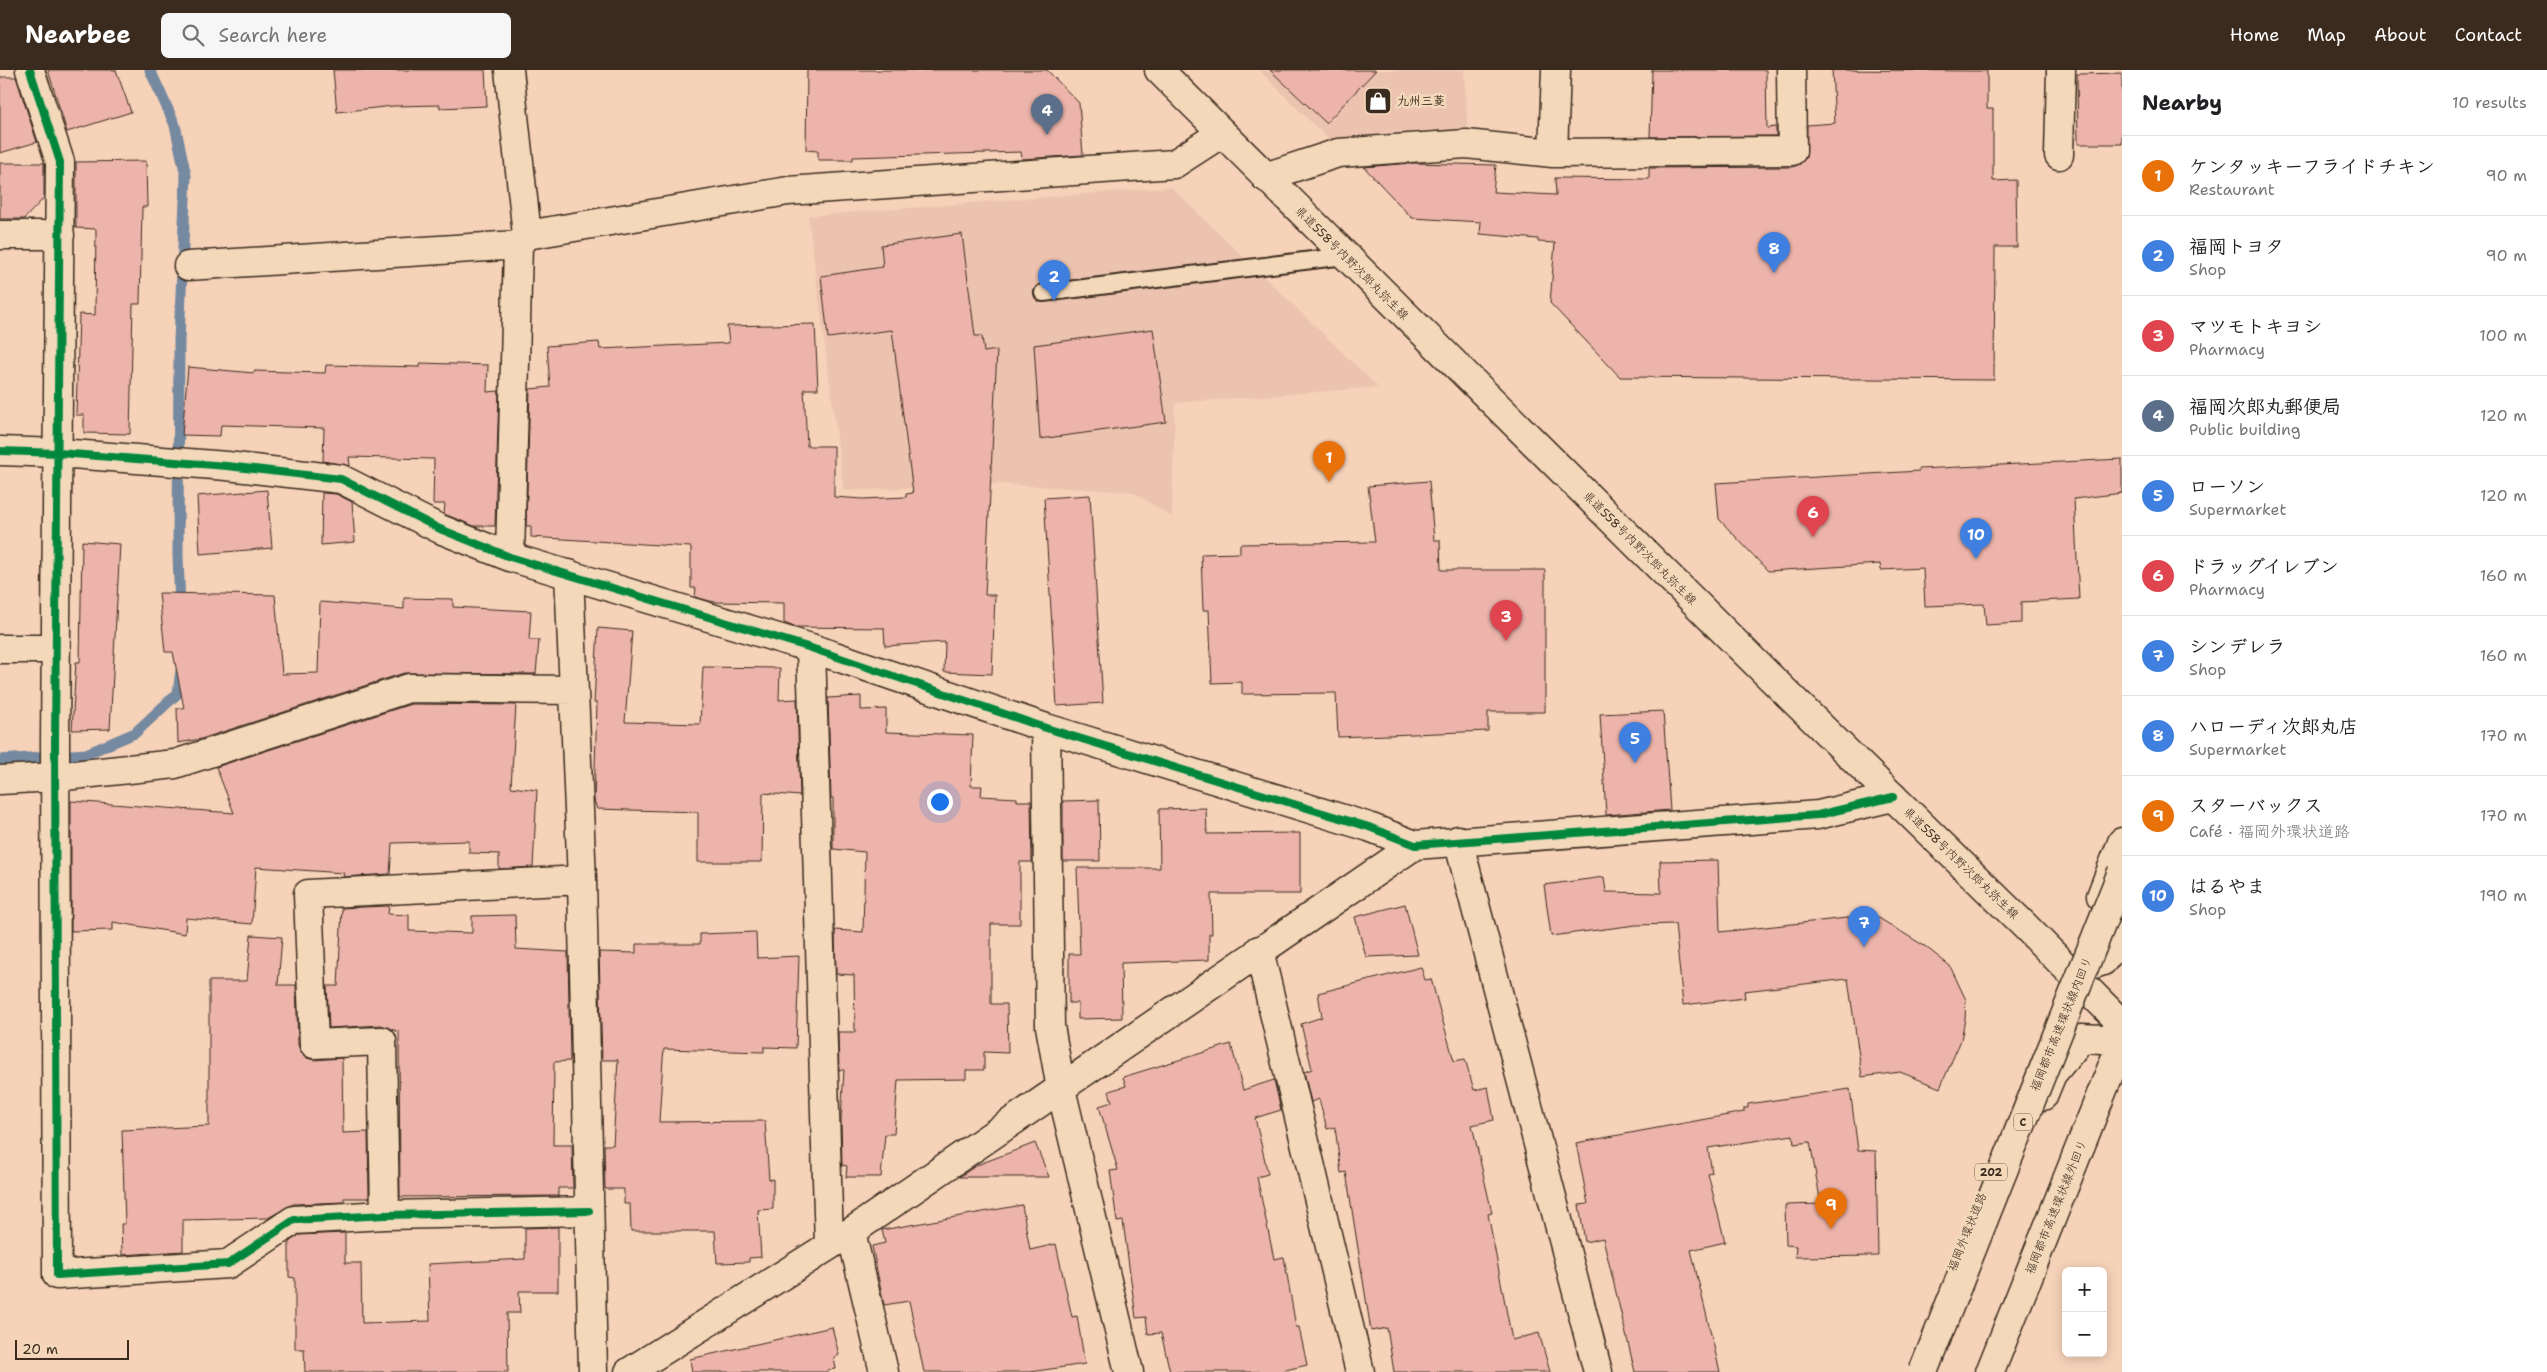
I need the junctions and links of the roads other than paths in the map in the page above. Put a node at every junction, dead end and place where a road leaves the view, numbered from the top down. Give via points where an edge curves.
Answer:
1 (30, 70) edge
2 (508, 70) edge
3 (1159, 70) edge
4 (1556, 70) edge
5 (1791, 70) edge
6 (2061, 70) edge
7 (1222, 133) junction
8 (1553, 153) junction
9 (2059, 155) dead end
10 (1265, 177) junction
11 (60, 234) junction
12 (0, 235) edge
13 (522, 240) junction
14 (1345, 256) junction
15 (188, 266) dead end
16 (1043, 294) dead end
17 (0, 451) edge
18 (59, 453) junction
19 (510, 557) junction
20 (569, 574) junction
21 (811, 648) junction
22 (0, 649) edge
23 (56, 649) junction
24 (574, 690) junction
25 (1046, 728) junction
26 (55, 777) junction
27 (0, 780) edge
28 (1893, 797) junction
29 (1458, 840) junction
30 (2122, 842) edge
31 (1415, 845) junction
32 (2122, 872) edge
33 (582, 880) junction
34 (2122, 935) edge
35 (1259, 950) junction
36 (2071, 972) junction
37 (2122, 1024) edge
38 (2122, 1041) edge
39 (2122, 1080) edge
40 (1060, 1089) junction
41 (589, 1211) junction
42 (385, 1215) junction
43 (840, 1238) junction
44 (593, 1372) edge
45 (629, 1372) edge
46 (884, 1372) edge
47 (1129, 1372) edge
48 (1360, 1372) edge
49 (1598, 1372) edge
50 (1912, 1372) edge
51 (1923, 1372) edge
52 (1990, 1372) edge
53 (2003, 1372) edge

1 - 11 main road via 60,162
2 - 13 main road
3 - 7 main road, 県道558号内野次郎丸弥生線
4 - 8 main road
5 - 8 main road via 1792,151
6 - 9 main road
7 - 10 main road, 県道558号内野次郎丸弥生線
7 - 13 main road via 1174,164 788,191
8 - 10 main road via 1466,144 1338,153
10 - 14 main road, 県道558号内野次郎丸弥生線
11 - 12 main road
11 - 18 main road
13 - 15 main road
13 - 19 main road
14 - 16 lane
14 - 28 main road, 県道558号内野次郎丸弥生線
17 - 18 main road
18 - 19 main road via 341,479 440,529
18 - 23 main road
19 - 20 main road
20 - 21 main road
20 - 24 main road
21 - 25 main road
21 - 43 main road
22 - 23 main road
23 - 26 main road
24 - 26 main road via 409,688 175,764
24 - 33 main road
25 - 31 main road via 1369,827
25 - 40 main road via 1050,1026
26 - 27 main road
26 - 42 main road via 57,1275 228,1264 294,1220
28 - 29 main road via 1818,815
28 - 36 main road, 県道558号内野次郎丸弥生線
29 - 31 main road
29 - 49 main road
30 - 36 main road, 福岡外環状道路 / 202
31 - 35 main road
32 - 51 main road, 福岡都市高速環状線内回り / C, bridge
33 - 41 main road
33 - 42 main road via 308,894 314,1044 382,1041
34 - 36 main road via 2103,960
35 - 40 main road
35 - 48 main road
36 - 37 main road, 県道558号内野次郎丸弥生線
36 - 50 main road, 福岡外環状道路 / 202
38 - 50 main road via 2082,1038 2052,1074 1955,1317
38 - 52 main road, 福岡都市高速環状線外回り
39 - 53 main road via 2052,1244
40 - 43 main road
40 - 47 main road
41 - 42 main road
41 - 44 main road
43 - 45 main road
43 - 46 main road

